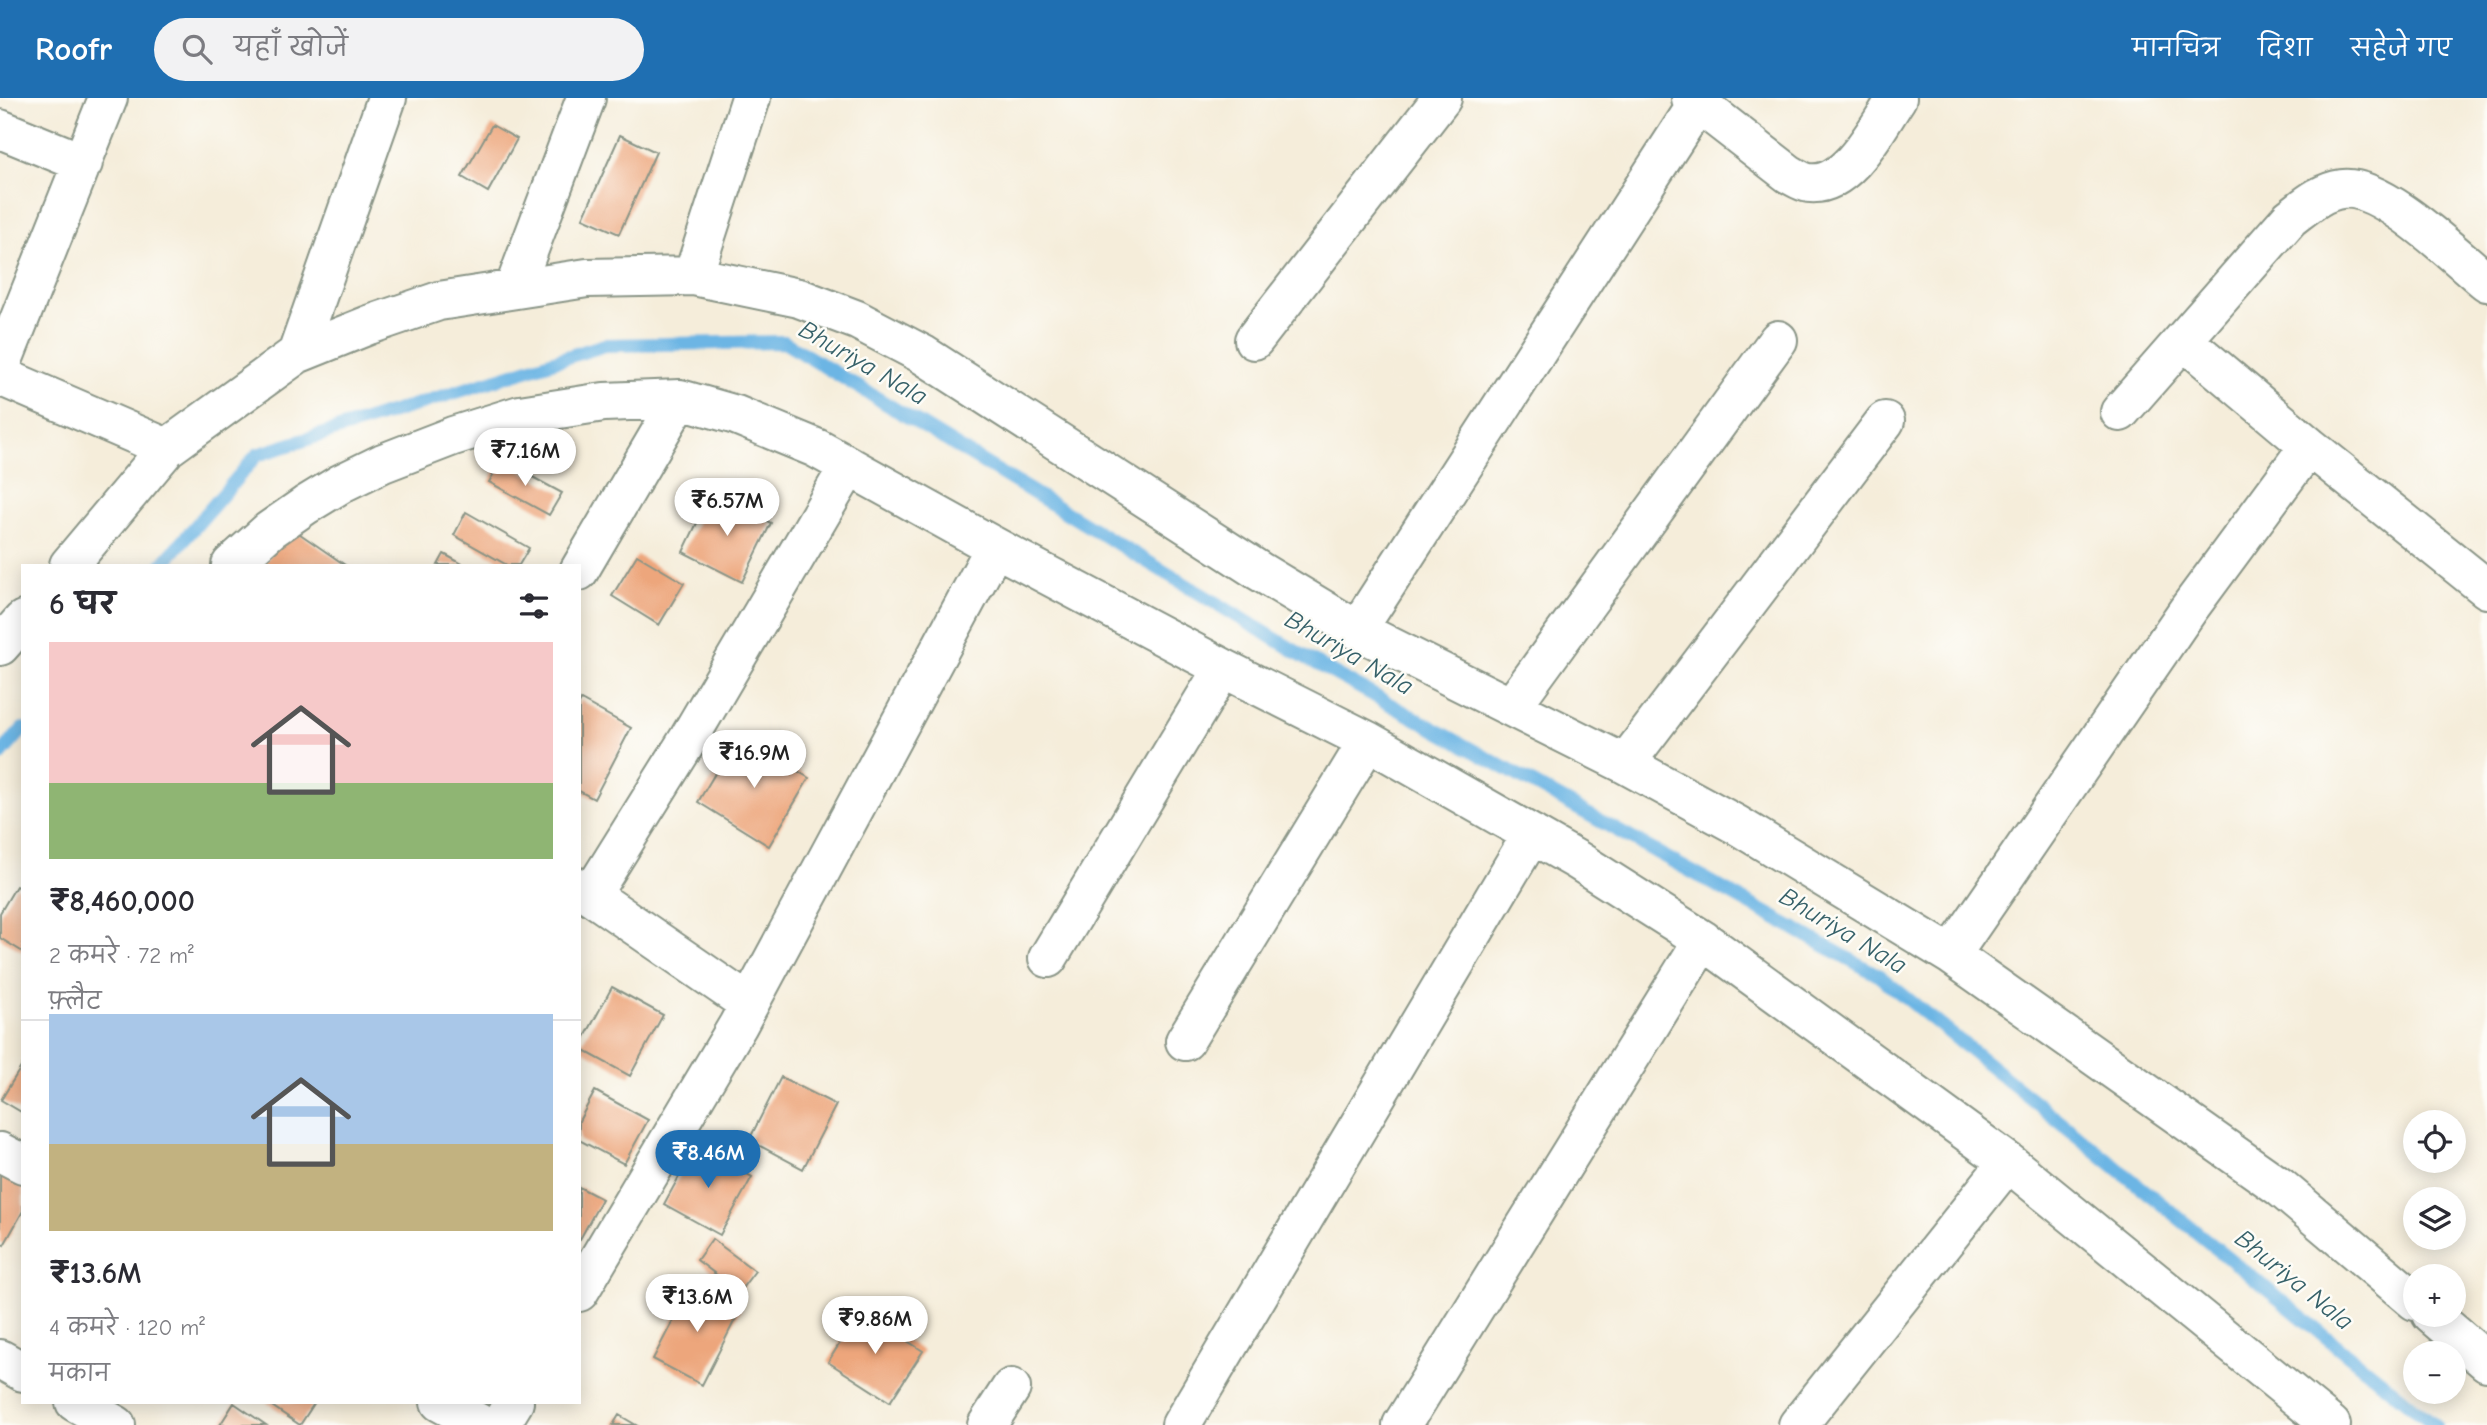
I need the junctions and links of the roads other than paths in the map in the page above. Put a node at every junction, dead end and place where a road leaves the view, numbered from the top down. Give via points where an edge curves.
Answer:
1 (108, 98) edge
2 (387, 98) edge
3 (586, 98) edge
4 (751, 98) edge
5 (1441, 98) edge
6 (1898, 98) edge
7 (1695, 101) edge
8 (0, 128) edge
9 (83, 163) junction
10 (693, 276) junction
11 (2487, 282) edge
12 (514, 289) junction
13 (1254, 340) dead end
14 (2183, 340) junction
15 (1778, 341) dead end
16 (297, 354) junction
17 (0, 368) edge
18 (0, 376) edge
19 (680, 399) junction
20 (2120, 412) dead end
21 (1885, 421) dead end
22 (2309, 446) junction
23 (167, 448) junction
24 (849, 466) junction
25 (995, 547) junction
26 (70, 564) edge
27 (232, 564) edge
28 (581, 568) edge
29 (2487, 589) edge
30 (1357, 630) junction
31 (1223, 668) junction
32 (1512, 706) junction
33 (1368, 741) junction
34 (1625, 764) junction
35 (1532, 834) junction
36 (585, 891) edge
37 (1703, 940) junction
38 (1951, 954) junction
39 (1048, 958) dead end
40 (749, 1004) junction
41 (1185, 1041) dead end
42 (0, 1152) edge
43 (2008, 1162) junction
44 (21, 1163) edge
45 (581, 1289) edge
46 (2403, 1291) edge
47 (2446, 1327) edge
48 (0, 1359) edge
49 (2487, 1362) edge
50 (21, 1371) edge
51 (1011, 1388) dead end
52 (79, 1404) edge
53 (513, 1404) edge
54 (437, 1410) edge
55 (116, 1425) edge
56 (482, 1425) edge
57 (500, 1425) edge
58 (986, 1425) edge
59 (1181, 1425) edge
60 (1402, 1425) edge
61 (1798, 1425) edge
62 (2331, 1425) edge

1 - 9 street
2 - 16 street
3 - 12 street
4 - 10 street
5 - 13 street
6 - 7 street via 1842,174 1823,183 1806,183 1788,174
7 - 30 street
8 - 9 street
9 - 17 street
10 - 12 street via 587,278
10 - 30 street via 799,298 857,320 922,354
11 - 14 street via 2391,203 2344,188 2320,195 2290,218
12 - 16 street via 439,301
14 - 20 street
14 - 22 street
15 - 32 street
16 - 23 street
18 - 23 street
19 - 24 street via 736,415
19 - 27 street via 604,402 520,415 453,436 342,483 270,530
19 - 28 street
21 - 34 street
22 - 29 street
22 - 38 street via 2180,621
23 - 26 street
24 - 25 street
24 - 36 street via 689,738
25 - 31 street
25 - 40 street
30 - 32 street
31 - 33 street
31 - 39 street
32 - 34 street
33 - 35 street
33 - 41 street
34 - 38 street via 1737,825
35 - 37 street
35 - 59 street
36 - 40 street
37 - 43 street
37 - 60 street
38 - 46 street via 2280,1187
40 - 45 street
42 - 44 street
43 - 61 street
43 - 62 street
47 - 49 street
48 - 50 street
51 - 58 street
52 - 55 street
53 - 57 street
54 - 56 street

